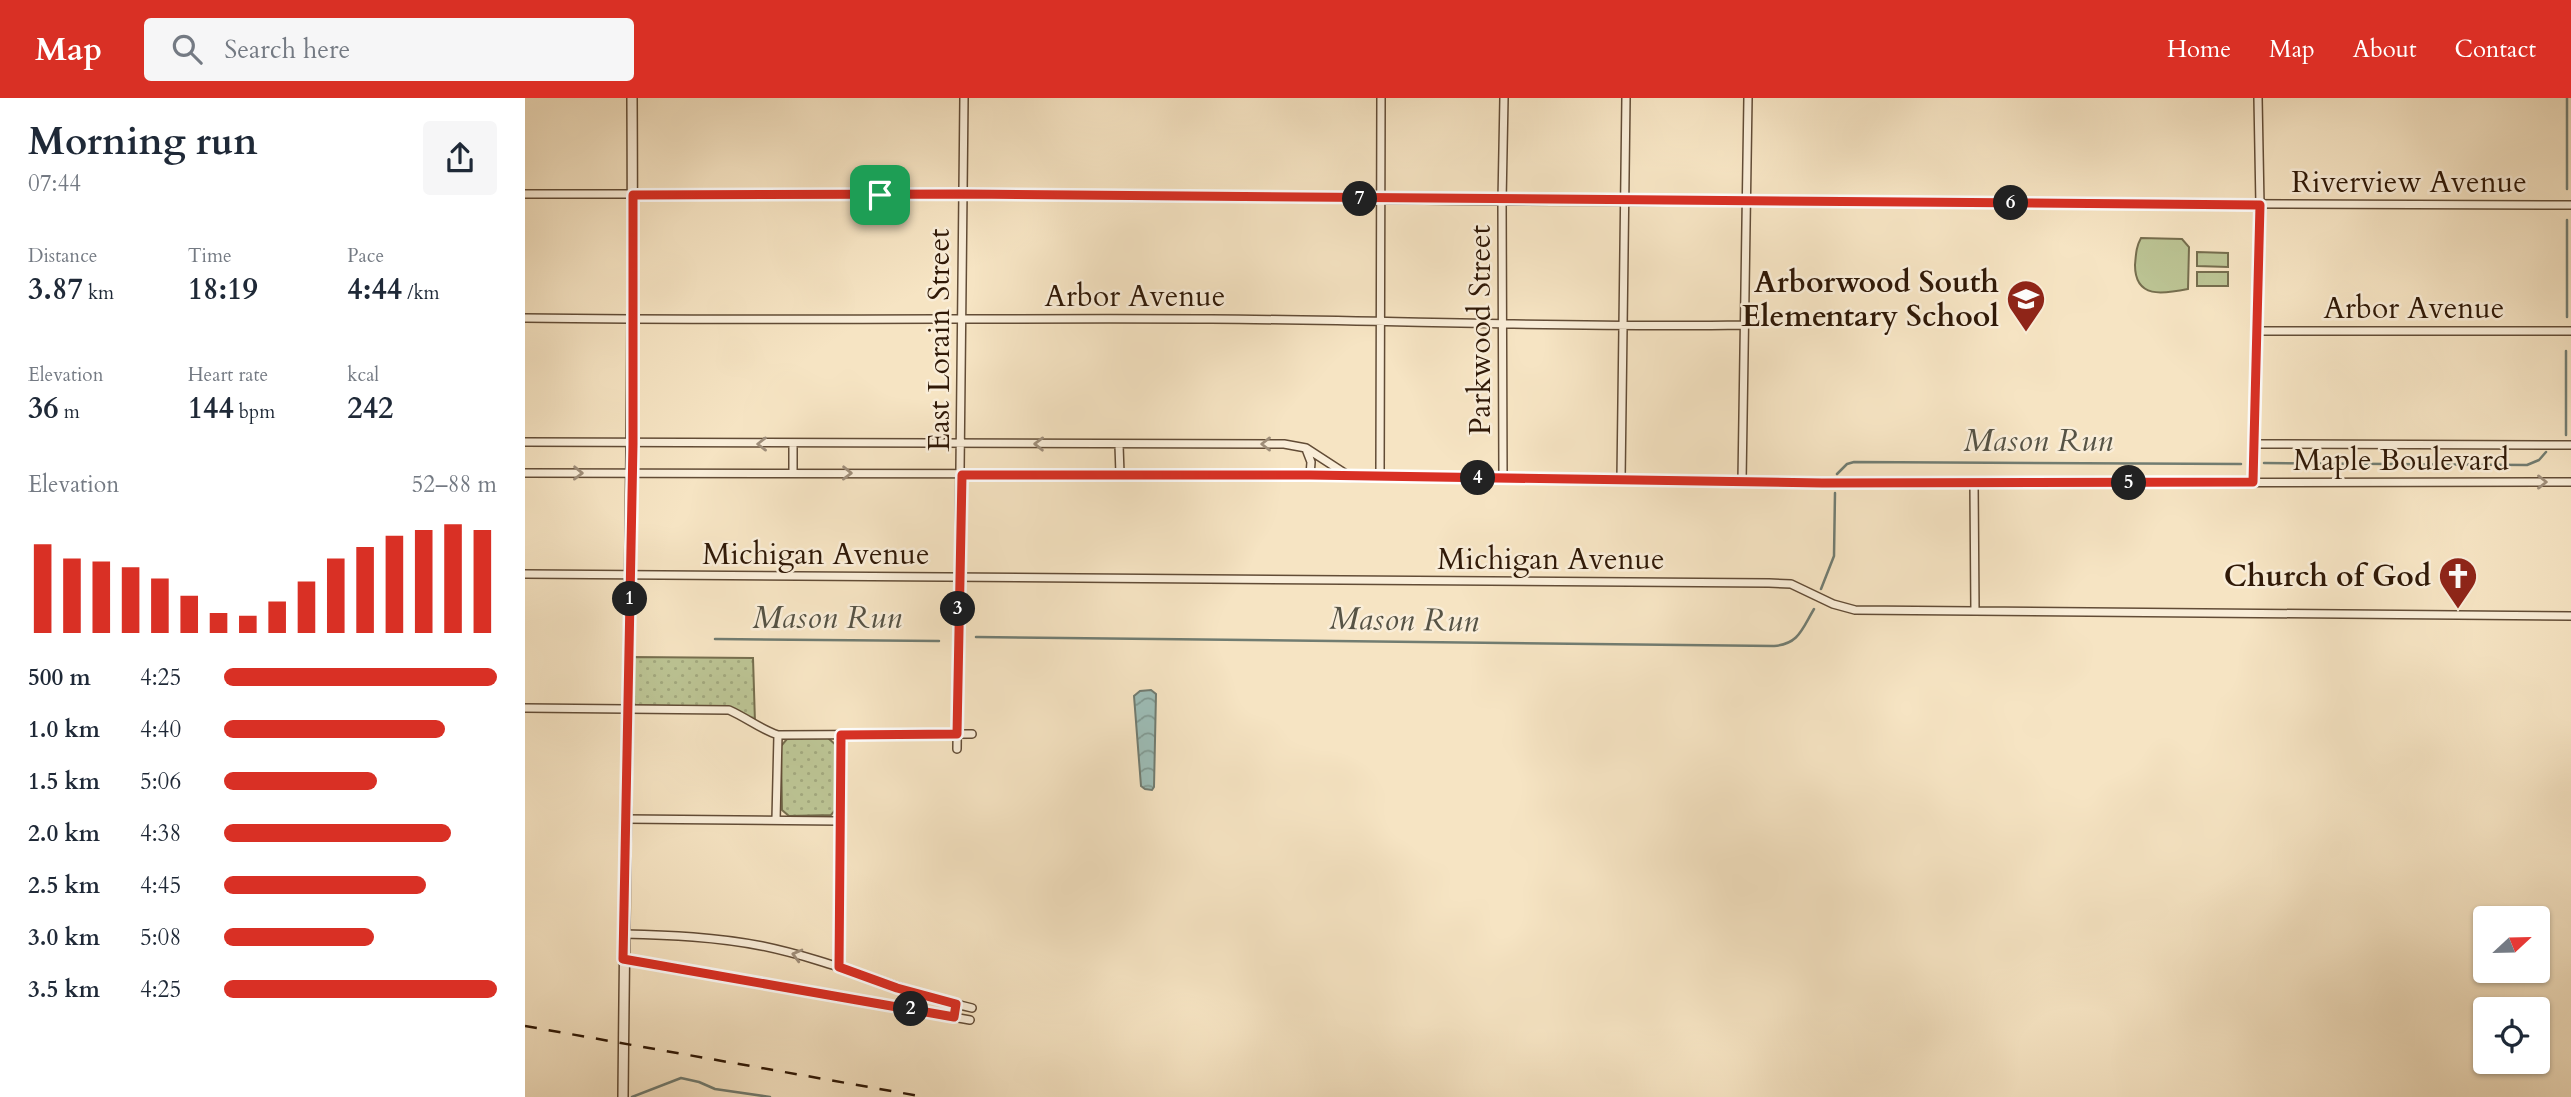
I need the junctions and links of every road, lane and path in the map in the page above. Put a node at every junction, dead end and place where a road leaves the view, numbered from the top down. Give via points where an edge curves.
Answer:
1 (632, 98) edge
2 (964, 98) edge
3 (1381, 98) edge
4 (1504, 98) edge
5 (1626, 98) edge
6 (1748, 98) edge
7 (2258, 98) edge
8 (525, 194) edge
9 (963, 194) junction
10 (633, 195) junction
11 (1381, 199) junction
12 (1502, 201) junction
13 (1748, 201) junction
14 (1626, 202) junction
15 (2260, 205) junction
16 (2571, 205) edge
17 (963, 317) junction
18 (525, 318) edge
19 (632, 320) junction
20 (1381, 320) junction
21 (1502, 323) junction
22 (1744, 325) junction
23 (1621, 327) junction
24 (2256, 331) junction
25 (2571, 331) edge
26 (525, 442) edge
27 (961, 443) junction
28 (633, 444) junction
29 (793, 444) junction
30 (2254, 444) junction
31 (1119, 445) junction
32 (2571, 445) edge
33 (1306, 448) junction
34 (793, 472) junction
35 (525, 473) edge
36 (631, 474) junction
37 (1120, 474) junction
38 (962, 475) junction
39 (1310, 475) junction
40 (1380, 476) junction
41 (1350, 477) junction
42 (1503, 478) junction
43 (1621, 479) junction
44 (1742, 481) junction
45 (2253, 482) junction
46 (2571, 482) edge
47 (1974, 483) junction
48 (525, 574) edge
49 (629, 575) junction
50 (959, 578) junction
51 (1975, 611) junction
52 (2571, 616) edge
53 (525, 708) edge
54 (629, 709) junction
55 (957, 734) junction
56 (972, 734) dead end
57 (778, 735) junction
58 (841, 735) junction
59 (957, 750) dead end
60 (625, 819) junction
61 (776, 820) junction
62 (839, 821) junction
63 (624, 934) junction
64 (623, 959) junction
65 (839, 967) junction
66 (956, 1004) junction
67 (972, 1008) dead end
68 (954, 1017) junction
69 (970, 1020) dead end
70 (623, 1097) edge

1 - 10 street
2 - 9 street, East Lorain Street
3 - 11 street
4 - 12 street, Parkwood Street
5 - 14 street
6 - 13 street
7 - 15 street
8 - 10 street, Riverview Avenue
9 - 10 street, Riverview Avenue
9 - 11 street, Riverview Avenue
9 - 17 street, East Lorain Street
10 - 19 street
11 - 12 street, Riverview Avenue
11 - 20 street
12 - 14 street, Riverview Avenue
12 - 21 street, Parkwood Street
13 - 14 street, Riverview Avenue
13 - 15 street, Riverview Avenue
13 - 22 street
14 - 23 street
15 - 16 street, Riverview Avenue
15 - 24 street
17 - 19 street, Arbor Avenue
17 - 20 street, Arbor Avenue
17 - 27 street, East Lorain Street
18 - 19 street, Arbor Avenue
19 - 28 street
20 - 21 street, Arbor Avenue
20 - 40 street
21 - 23 street, Arbor Avenue
21 - 42 street, Parkwood Street
22 - 23 street, Arbor Avenue
22 - 44 street
23 - 43 street
24 - 25 street, Arbor Avenue
24 - 30 street
26 - 28 street
27 - 29 street
31 -> 27 street
27 - 38 street, East Lorain Street
29 -> 28 street
28 - 36 street
29 - 34 street
30 - 32 street, Maple Boulevard
30 - 45 street
33 -> 31 street via 1284,444
31 - 37 street
33 - 39 street
33 - 41 street
34 - 36 street, Maple Boulevard
34 -> 38 street, Maple Boulevard
35 -> 36 street, Maple Boulevard
36 - 49 street
37 - 38 street, Maple Boulevard
37 - 39 street, Maple Boulevard
38 - 50 street, East Lorain Street
39 - 41 street, Maple Boulevard
40 - 41 street, Maple Boulevard
40 - 42 street, Maple Boulevard
42 - 43 street, Maple Boulevard
43 - 44 street, Maple Boulevard
44 - 47 street, Maple Boulevard
45 -> 46 street, Maple Boulevard
45 - 47 street, Maple Boulevard
47 - 51 street
48 - 49 street, Michigan Avenue
49 - 50 street, Michigan Avenue
49 - 54 street
50 - 51 street, Michigan Avenue via 1769,583 1791,584 1856,610
50 - 55 street, East Lorain Street
51 - 52 street, Michigan Avenue
53 - 54 street
54 - 57 street via 729,710
54 - 60 street
55 - 56 street
55 - 58 street
55 - 59 street, East Lorain Street
57 - 58 street
57 - 61 street
58 - 62 street
60 - 61 street
60 - 63 street
61 - 62 street
62 - 65 street
63 - 64 street
65 -> 63 street via 739,942
64 - 68 street
64 - 70 street
65 - 66 street
66 - 67 street
66 - 68 street
68 - 69 street

